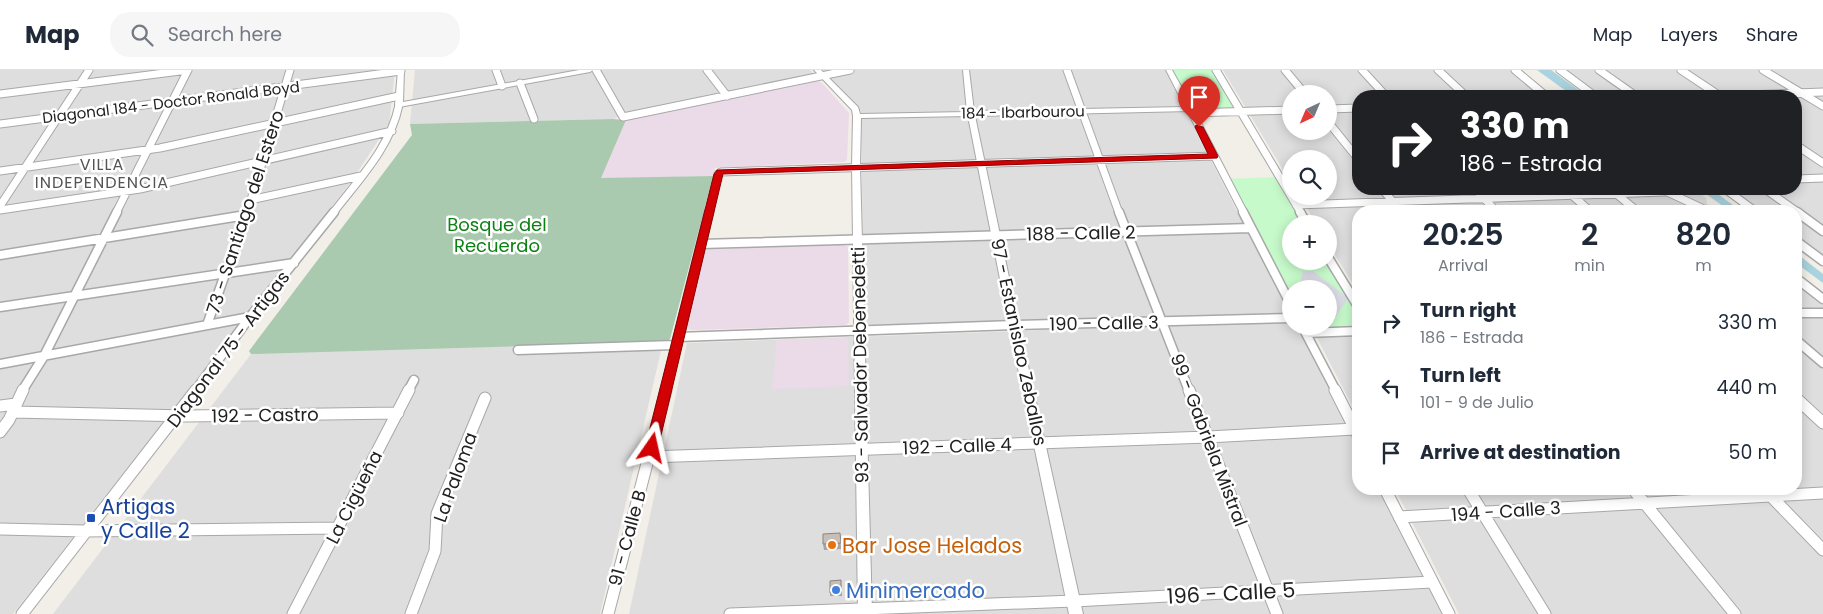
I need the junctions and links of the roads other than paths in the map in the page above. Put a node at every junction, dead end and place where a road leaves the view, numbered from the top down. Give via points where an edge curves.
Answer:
1 (89, 70) edge
2 (188, 70) edge
3 (290, 70) edge
4 (496, 70) edge
5 (590, 70) edge
6 (596, 70) edge
7 (707, 70) edge
8 (850, 70) edge
9 (966, 70) edge
10 (1067, 70) edge
11 (1169, 70) edge
12 (1216, 70) edge
13 (1285, 70) edge
14 (1362, 70) edge
15 (1438, 70) edge
16 (1515, 70) edge
17 (1560, 70) edge
18 (1599, 70) edge
19 (1681, 70) edge
20 (1763, 70) edge
21 (401, 71) edge
22 (820, 73) edge
23 (520, 83) junction
24 (80, 84) junction
25 (1297, 85) edge
26 (502, 86) junction
27 (285, 88) junction
28 (1380, 90) edge
29 (1460, 90) edge
30 (1539, 90) edge
31 (1587, 90) edge
32 (1627, 90) edge
33 (1712, 90) edge
34 (1797, 90) edge
35 (1823, 92) edge
36 (1802, 93) joint
37 (0, 94) edge
38 (727, 96) junction
39 (399, 100) junction
40 (172, 102) junction
41 (1823, 106) edge
42 (1352, 108) edge
43 (1338, 109) edge
44 (1081, 110) junction
45 (1282, 110) edge
46 (1191, 111) junction
47 (1240, 111) junction
48 (972, 113) junction
49 (60, 116) junction
50 (857, 116) junction
51 (534, 119) dead end
52 (276, 122) junction
53 (0, 124) edge
54 (392, 131) junction
55 (1338, 134) edge
56 (1802, 149) edge
57 (148, 150) junction
58 (1352, 151) edge
59 (1214, 156) junction
60 (1098, 159) junction
61 (265, 160) junction
62 (982, 162) junction
63 (1823, 162) edge
64 (856, 166) junction
65 (26, 167) junction
66 (0, 171) edge
67 (361, 176) junction
68 (1823, 178) edge
69 (1802, 179) edge
70 (1282, 181) edge
71 (126, 192) junction
72 (1387, 195) edge
73 (1480, 195) edge
74 (1572, 195) joint
75 (1618, 195) edge
76 (1673, 195) edge
77 (1733, 195) edge
78 (1773, 195) edge
79 (1483, 198) junction
80 (250, 200) junction
81 (1392, 201) junction
82 (1337, 203) edge
83 (1396, 205) edge
84 (1490, 205) edge
85 (1583, 205) edge
86 (1630, 205) edge
87 (1695, 205) edge
88 (1747, 205) edge
89 (1788, 205) edge
90 (0, 208) edge
91 (246, 215) junction
92 (1802, 215) edge
93 (1251, 228) junction
94 (1823, 231) edge
95 (1126, 232) junction
96 (997, 235) junction
97 (106, 237) junction
98 (858, 239) junction
99 (702, 244) junction
100 (1802, 245) edge
101 (0, 255) edge
102 (1823, 261) edge
103 (294, 263) junction
104 (1336, 270) edge
105 (226, 274) junction
106 (1802, 283) edge
107 (1282, 288) edge
108 (76, 294) junction
109 (1352, 297) edge
110 (1823, 299) edge
111 (0, 307) edge
112 (1823, 312) edge
113 (1802, 313) edge
114 (250, 317) junction
115 (1282, 318) edge
116 (1162, 322) junction
117 (207, 325) junction
118 (1014, 325) junction
119 (860, 330) junction
120 (1337, 331) edge
121 (1352, 331) edge
122 (1307, 335) edge
123 (677, 341) junction
124 (1802, 345) edge
125 (518, 350) dead end
126 (44, 356) junction
127 (1823, 363) edge
128 (0, 364) edge
129 (414, 380) dead end
130 (485, 398) dead end
131 (1802, 404) edge
132 (0, 406) edge
133 (14, 408) junction
134 (398, 414) junction
135 (177, 416) junction
136 (1352, 423) edge
137 (1823, 423) edge
138 (0, 432) edge
139 (1352, 433) edge
140 (1208, 437) junction
141 (1039, 444) junction
142 (861, 449) junction
143 (649, 457) junction
144 (1802, 493) edge
145 (1823, 493) edge
146 (1388, 495) edge
147 (1472, 495) edge
148 (1638, 495) edge
149 (1730, 495) edge
150 (1770, 495) edge
151 (1644, 502) junction
152 (1483, 512) junction
153 (1399, 517) junction
154 (338, 528) junction
155 (0, 529) edge
156 (85, 531) junction
157 (1823, 550) edge
158 (1432, 582) junction
159 (1268, 591) junction
160 (1074, 601) junction
161 (865, 611) edge
162 (22, 614) edge
163 (293, 614) edge
164 (411, 614) edge
165 (608, 614) edge
166 (730, 614) edge
167 (1076, 614) edge
168 (1277, 614) edge
169 (1449, 614) edge
170 (1545, 614) edge
171 (1735, 614) edge

1 - 24 street
2 - 24 street
2 - 40 street
3 - 27 street, 73 - Santiago del Estero
4 - 26 street
5 - 23 street
6 - 38 street via 624,117
7 - 38 street
8 - 22 street
9 - 48 street, 97 - Estanislao Zeballos
10 - 44 street, 99 - Gabriela Mistral
11 - 46 street
12 - 47 street
13 - 25 street
14 - 28 street
15 - 29 street
16 - 30 street
17 - 31 street
18 - 32 street
19 - 33 street
20 - 34 street
21 - 27 street, Diagonal 184 - Doctor Ronald Boyd
21 - 39 street, Diagonal 75 - Artigas
22 - 38 street
22 - 50 street
23 - 26 street
23 - 51 street
24 - 37 street
24 - 49 street
26 - 39 street
27 - 40 street, Diagonal 184 - Doctor Ronald Boyd
27 - 52 street, 73 - Santiago del Estero
35 - 36 street
36 - 41 street
39 - 52 street
39 - 54 street, Diagonal 75 - Artigas
40 - 49 street, Diagonal 184 - Doctor Ronald Boyd
40 - 57 street
42 - 43 street
44 - 46 street, 184 - Ibarbourou
44 - 48 street, 184 - Ibarbourou
44 - 60 street, 99 - Gabriela Mistral
45 - 47 street, 184 - Ibarbourou
46 - 47 street, 184 - Ibarbourou
46 - 59 street
47 - 70 street
48 - 50 street, 184 - Ibarbourou
48 - 62 street, 97 - Estanislao Zeballos
49 - 53 street, Diagonal 184 - Doctor Ronald Boyd
49 - 65 street
50 - 64 street, 93 - Salvador Debenedetti
52 - 57 street
52 - 61 street, 73 - Santiago del Estero
54 - 61 street
54 - 67 street, Diagonal 75 - Artigas
55 - 58 street
56 - 63 street
57 - 65 street
57 - 71 street
59 - 60 street
59 - 93 street
60 - 62 street
60 - 95 street, 99 - Gabriela Mistral
61 - 71 street
61 - 80 street, 73 - Santiago del Estero
62 - 64 street
62 - 96 street, 97 - Estanislao Zeballos
64 - 98 street, 93 - Salvador Debenedetti
64 - 99 street, 91 - Calle B via 720,172
65 - 66 street
65 - 90 street
67 - 80 street
67 - 103 street, Diagonal 75 - Artigas
68 - 69 street
71 - 90 street
71 - 97 street
72 - 81 street
73 - 79 street
74 - 79 street
74 - 85 street
75 - 86 street
76 - 87 street
77 - 88 street
78 - 89 street
79 - 81 street
79 - 84 street
80 - 91 street, 73 - Santiago del Estero
81 - 82 street
81 - 83 street
91 - 97 street
91 - 105 street, 73 - Santiago del Estero
92 - 94 street
93 - 95 street, 188 - Calle 2
93 - 107 street
95 - 96 street, 188 - Calle 2
95 - 116 street, 99 - Gabriela Mistral
96 - 98 street, 188 - Calle 2
96 - 118 street, 97 - Estanislao Zeballos
97 - 101 street
97 - 108 street
98 - 99 street, 188 - Calle 2
98 - 119 street, 93 - Salvador Debenedetti
99 - 123 street, 91 - Calle B
100 - 102 street
103 - 105 street
103 - 114 street, Diagonal 75 - Artigas
104 - 109 street
105 - 108 street
105 - 117 street, 73 - Santiago del Estero
106 - 110 street
108 - 111 street
108 - 126 street
112 - 113 street
114 - 117 street
114 - 135 street, Diagonal 75 - Artigas
115 - 116 street, 190 - Calle 3
116 - 118 street, 190 - Calle 3
116 - 140 street, 99 - Gabriela Mistral
117 - 126 street
118 - 119 street, 190 - Calle 3
118 - 141 street, 97 - Estanislao Zeballos
119 - 123 street, 190 - Calle 3
119 - 142 street, 93 - Salvador Debenedetti
120 - 121 street
122 - 136 street
123 - 125 street, 190 - Calle 3
123 - 143 street, 91 - Calle B
124 - 127 street
126 - 128 street
126 - 133 street
129 - 134 street, La Cigüeña
130 - 164 street, La Paloma via 437,514 435,551
131 - 137 street
132 - 133 street, 192 - Castro
133 - 135 street, 192 - Castro
133 - 138 street
134 - 135 street, 192 - Castro
134 - 154 street, La Cigüeña
135 - 156 street, Diagonal 75 - Artigas
139 - 140 street, 192 - Calle 4
140 - 141 street, 192 - Calle 4
140 - 159 street, 99 - Gabriela Mistral
141 - 142 street, 192 - Calle 4
141 - 160 street, 97 - Estanislao Zeballos
142 - 143 street, 192 - Calle 4
142 - 161 street, 93 - Salvador Debenedetti
143 - 165 street, 91 - Calle B
144 - 145 street, 194 - Calle 3
146 - 153 street
147 - 152 street
148 - 151 street
149 - 151 street, 194 - Calle 3
150 - 157 street
151 - 152 street, 194 - Calle 3
151 - 171 street
152 - 153 street, 194 - Calle 3
152 - 170 street
153 - 158 street
154 - 156 street
154 - 163 street, La Cigüeña
155 - 156 street
156 - 162 street, Diagonal 75 - Artigas
158 - 159 street, 196 - Calle 5
158 - 169 street
159 - 160 street, 196 - Calle 5
159 - 168 street, 99 - Gabriela Mistral
160 - 161 street, 196 - Calle 5
160 - 167 street, 97 - Estanislao Zeballos
161 - 166 street, 196 - Calle 5

